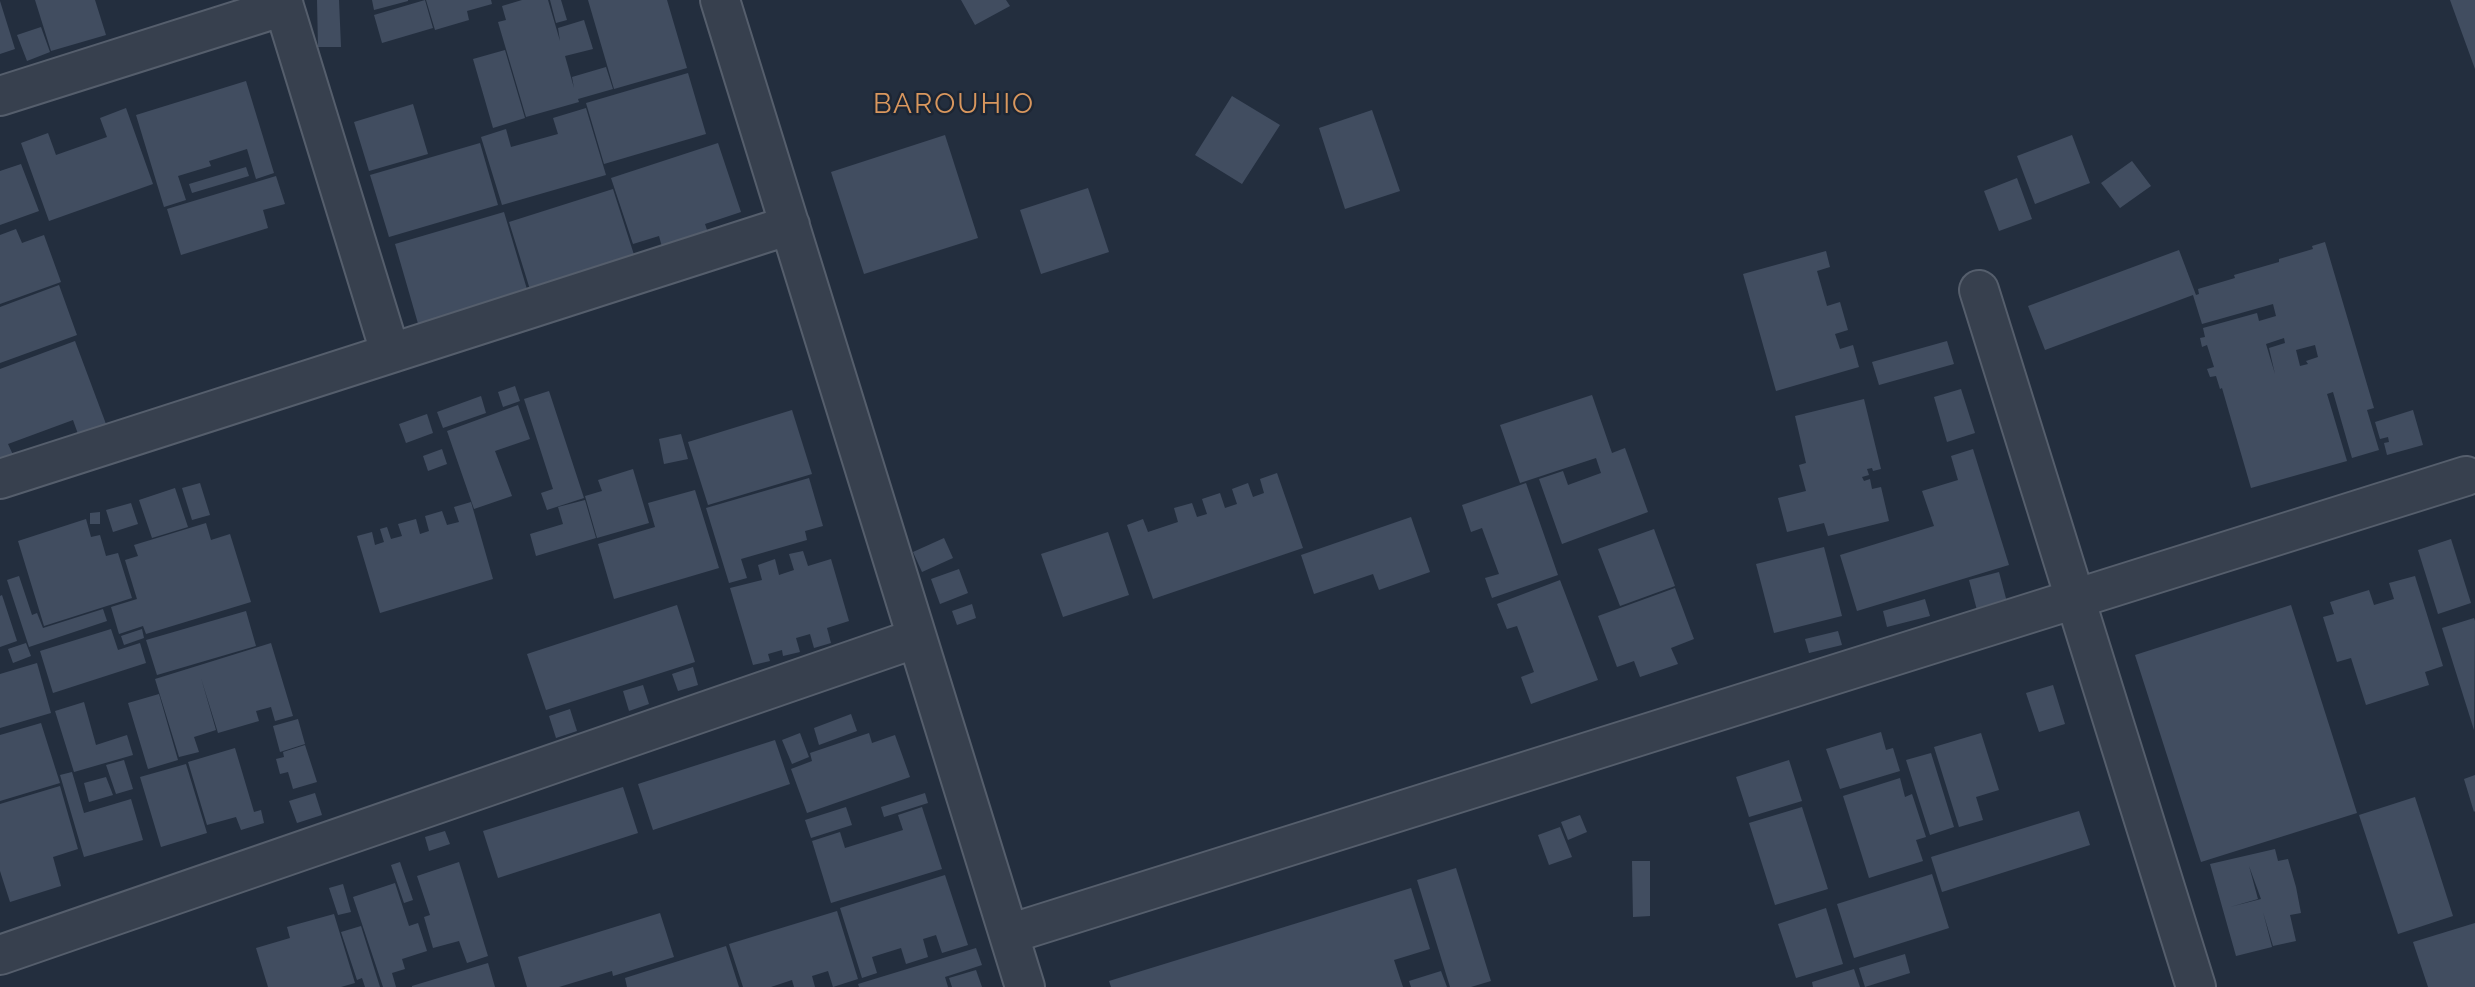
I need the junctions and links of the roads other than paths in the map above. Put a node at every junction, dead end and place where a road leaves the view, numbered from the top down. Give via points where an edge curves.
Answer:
1 (720, 0) edge
2 (283, 3) edge
3 (0, 96) edge
4 (790, 225) junction
5 (1979, 290) dead end
6 (390, 352) junction
7 (2466, 476) dead end
8 (0, 479) edge
9 (2075, 598) junction
10 (917, 638) junction
11 (1009, 934) junction
12 (0, 955) edge
13 (1025, 987) edge
14 (2196, 987) edge

1 - 4 street
2 - 3 street
2 - 6 street
4 - 6 street
4 - 10 street
5 - 9 street
6 - 8 street
7 - 9 street
9 - 11 street
9 - 14 street
10 - 11 street
10 - 12 street
11 - 13 street

